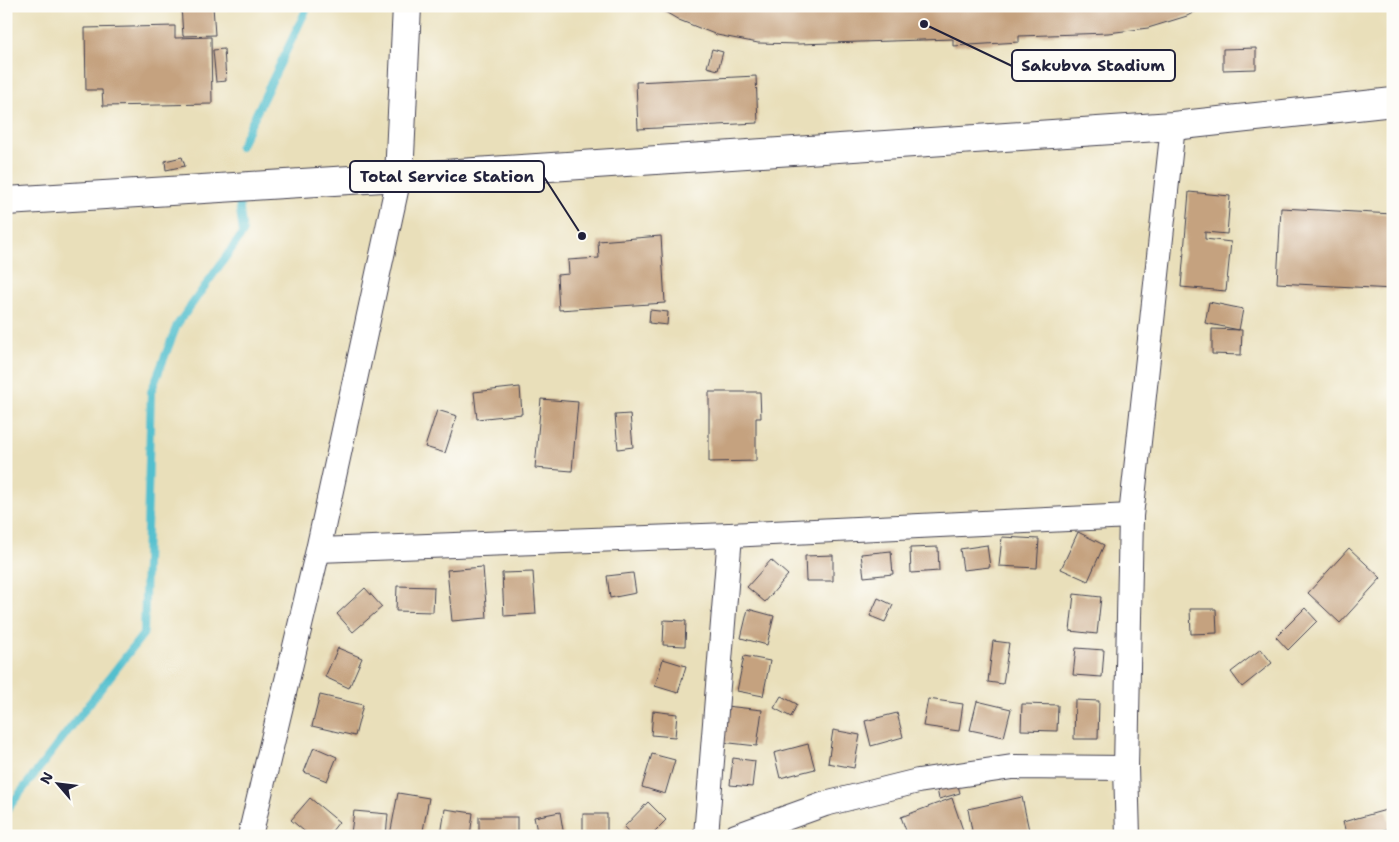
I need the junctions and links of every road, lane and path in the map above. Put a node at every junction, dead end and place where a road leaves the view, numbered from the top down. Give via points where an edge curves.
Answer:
1 (406, 6) edge
2 (1393, 102) edge
3 (1173, 126) junction
4 (399, 177) junction
5 (6, 201) edge
6 (1131, 516) junction
7 (730, 536) junction
8 (318, 550) junction
9 (1126, 768) junction
10 (250, 836) edge
11 (706, 836) edge
12 (736, 836) edge
13 (1128, 836) edge

1 - 4 street
2 - 3 street
3 - 4 street
3 - 6 street
4 - 5 street
4 - 8 street
6 - 7 street
6 - 9 street
7 - 8 street
7 - 11 street
8 - 10 street
9 - 12 street via 1012,767 918,781 825,804
9 - 13 street

